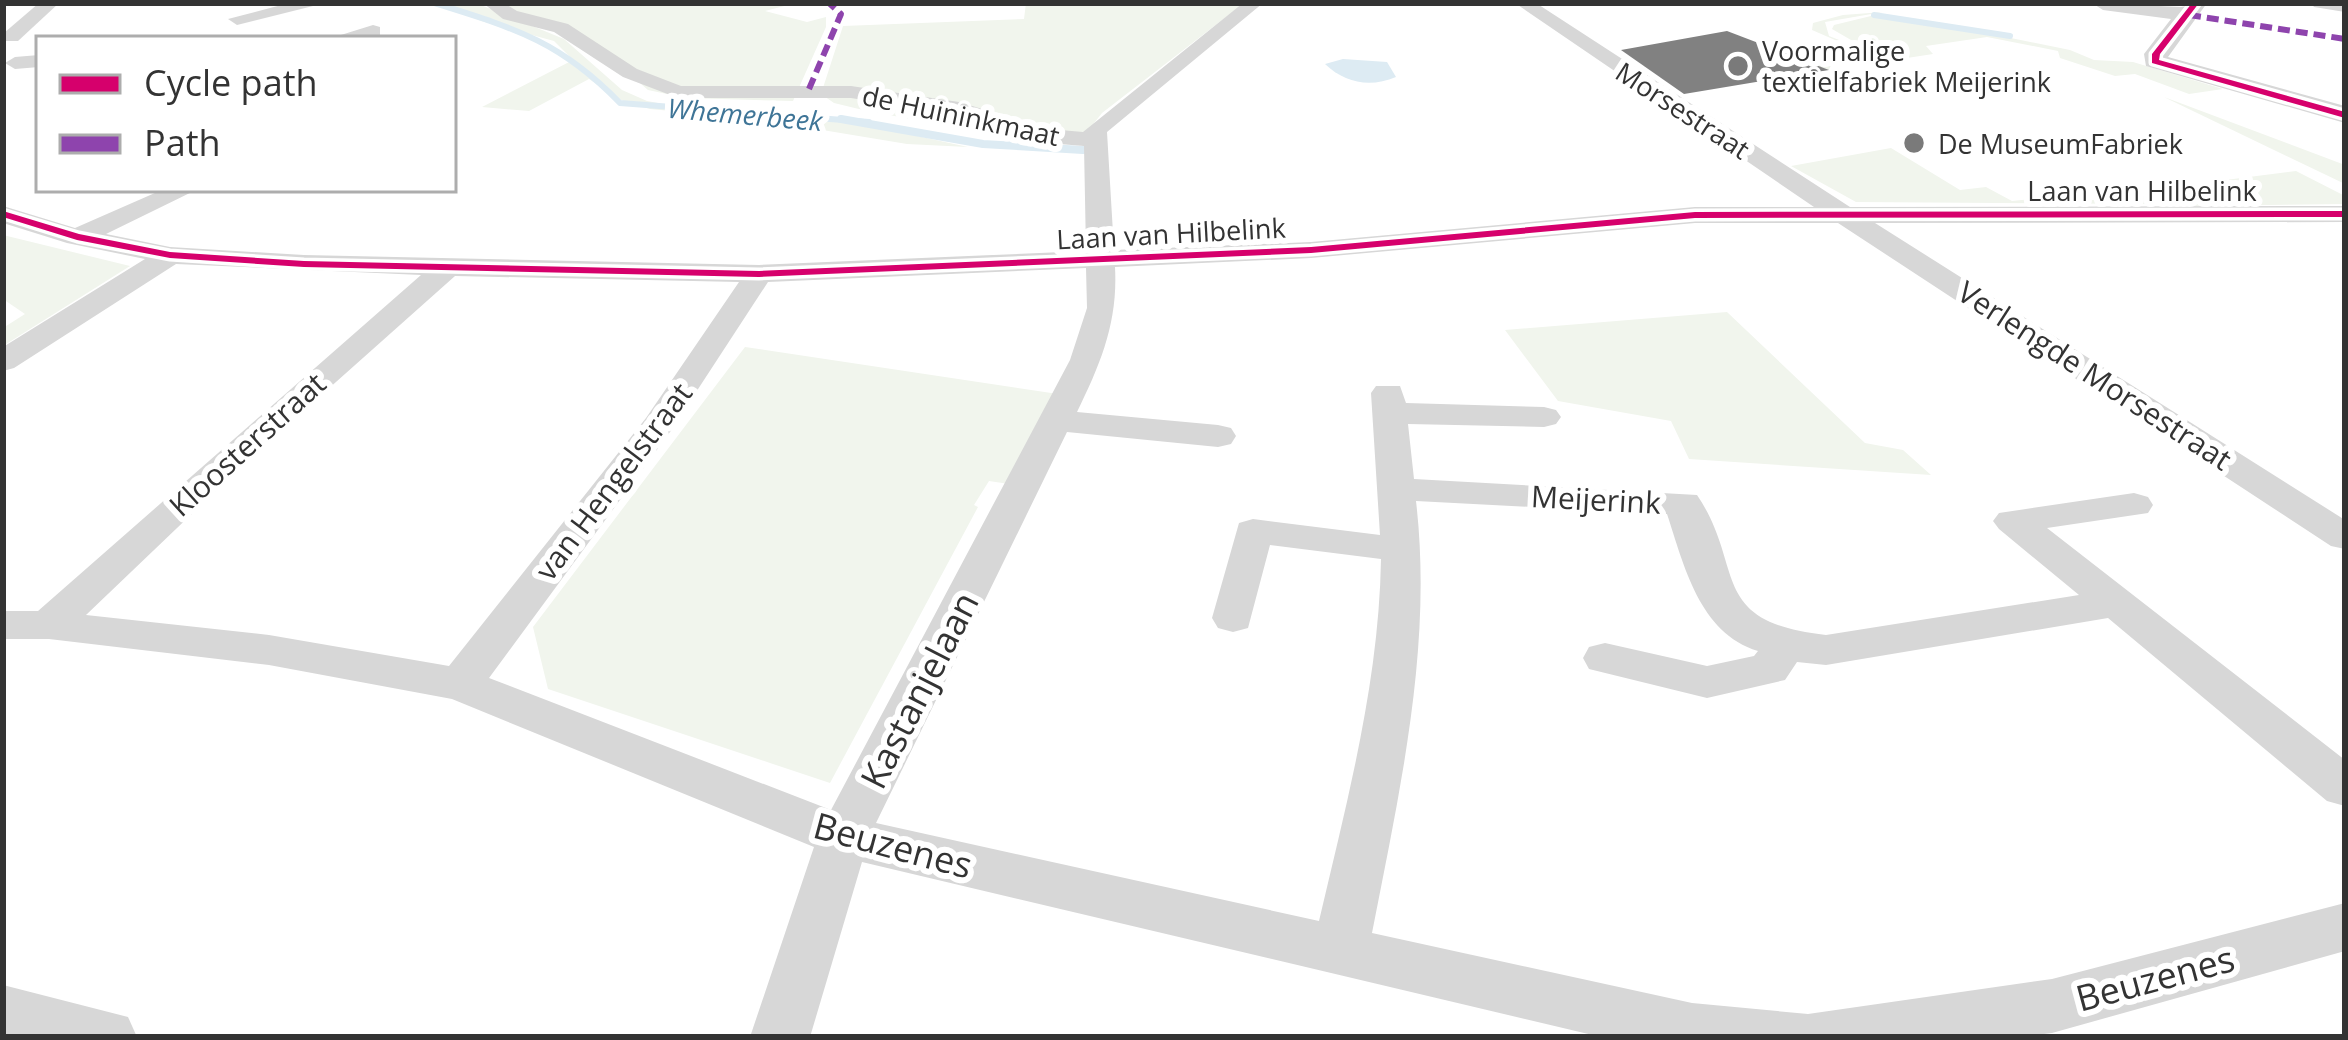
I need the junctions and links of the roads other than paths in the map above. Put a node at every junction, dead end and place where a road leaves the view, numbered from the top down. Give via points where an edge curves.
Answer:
1 (50, 3) edge
2 (316, 3) edge
3 (492, 3) edge
4 (1254, 3) edge
5 (1524, 3) edge
6 (2103, 3) edge
7 (2320, 3) edge
8 (2345, 7) edge
9 (2193, 9) edge
10 (373, 32) dead end
11 (247, 36) edge
12 (353, 36) edge
13 (11, 37) dead end
14 (36, 61) edge
15 (14, 63) dead end
16 (2345, 115) edge
17 (1093, 140) junction
18 (178, 192) edge
19 (1846, 213) junction
20 (3, 214) edge
21 (2345, 214) edge
22 (77, 238) junction
23 (170, 255) junction
24 (1102, 260) junction
25 (448, 267) junction
26 (759, 274) junction
27 (3, 361) edge
28 (1544, 417) dead end
29 (1058, 421) junction
30 (1219, 436) dead end
31 (1396, 489) junction
32 (2134, 506) dead end
33 (2345, 537) edge
34 (1405, 550) junction
35 (2116, 603) junction
36 (1233, 618) dead end
37 (26, 625) edge
38 (1783, 648) junction
39 (1605, 658) dead end
40 (460, 684) junction
41 (2345, 787) edge
42 (843, 837) junction
43 (2345, 927) edge
44 (1340, 952) junction
45 (3, 1012) edge
46 (107, 1037) edge
47 (780, 1037) edge
48 (1796, 1037) edge
49 (1820, 1037) edge

1 - 13 street
2 - 11 street via 229,15 266,34
3 - 17 street, de Huininkmaat via 561,28 630,73 678,92 851,92
4 - 17 street via 1108,117
5 - 19 street, Morsestraat
6 - 9 street
7 - 8 street
9 - 16 street via 2155,61
10 - 12 street
14 - 15 street
17 - 24 street, Kastanjelaan
18 - 22 street
19 - 21 street, Laan van Hilbelink
19 - 24 street, Laan van Hilbelink via 1695,215
19 - 33 street, Verlengde Morsestraat
20 - 22 street, Laan van Hilbelink
22 - 23 street, Laan van Hilbelink
23 - 25 street, Laan van Hilbelink
23 - 27 street
24 - 26 street, Laan van Hilbelink
24 - 29 street, Kastanjelaan via 1102,308
25 - 26 street, Laan van Hilbelink
25 - 37 street, Kloosterstraat
26 - 40 street, van Hengelstraat via 658,425
28 - 31 street via 1389,403
29 - 30 street
29 - 42 street, Kastanjelaan
31 - 34 street
31 - 38 street, Meijerink via 1683,503 1717,599 1741,627
32 - 35 street via 2013,521
34 - 36 street via 1253,531
34 - 44 street via 1401,657
35 - 38 street via 1826,650
35 - 41 street
37 - 40 street, Beuzenes via 269,650
38 - 39 street via 1768,669 1707,682
40 - 42 street, Beuzenes
42 - 44 street, Beuzenes
42 - 47 street, Kastanjelaan
43 - 49 street, Beuzenes via 2053,1006
44 - 48 street, Beuzenes via 1692,1030
45 - 46 street

